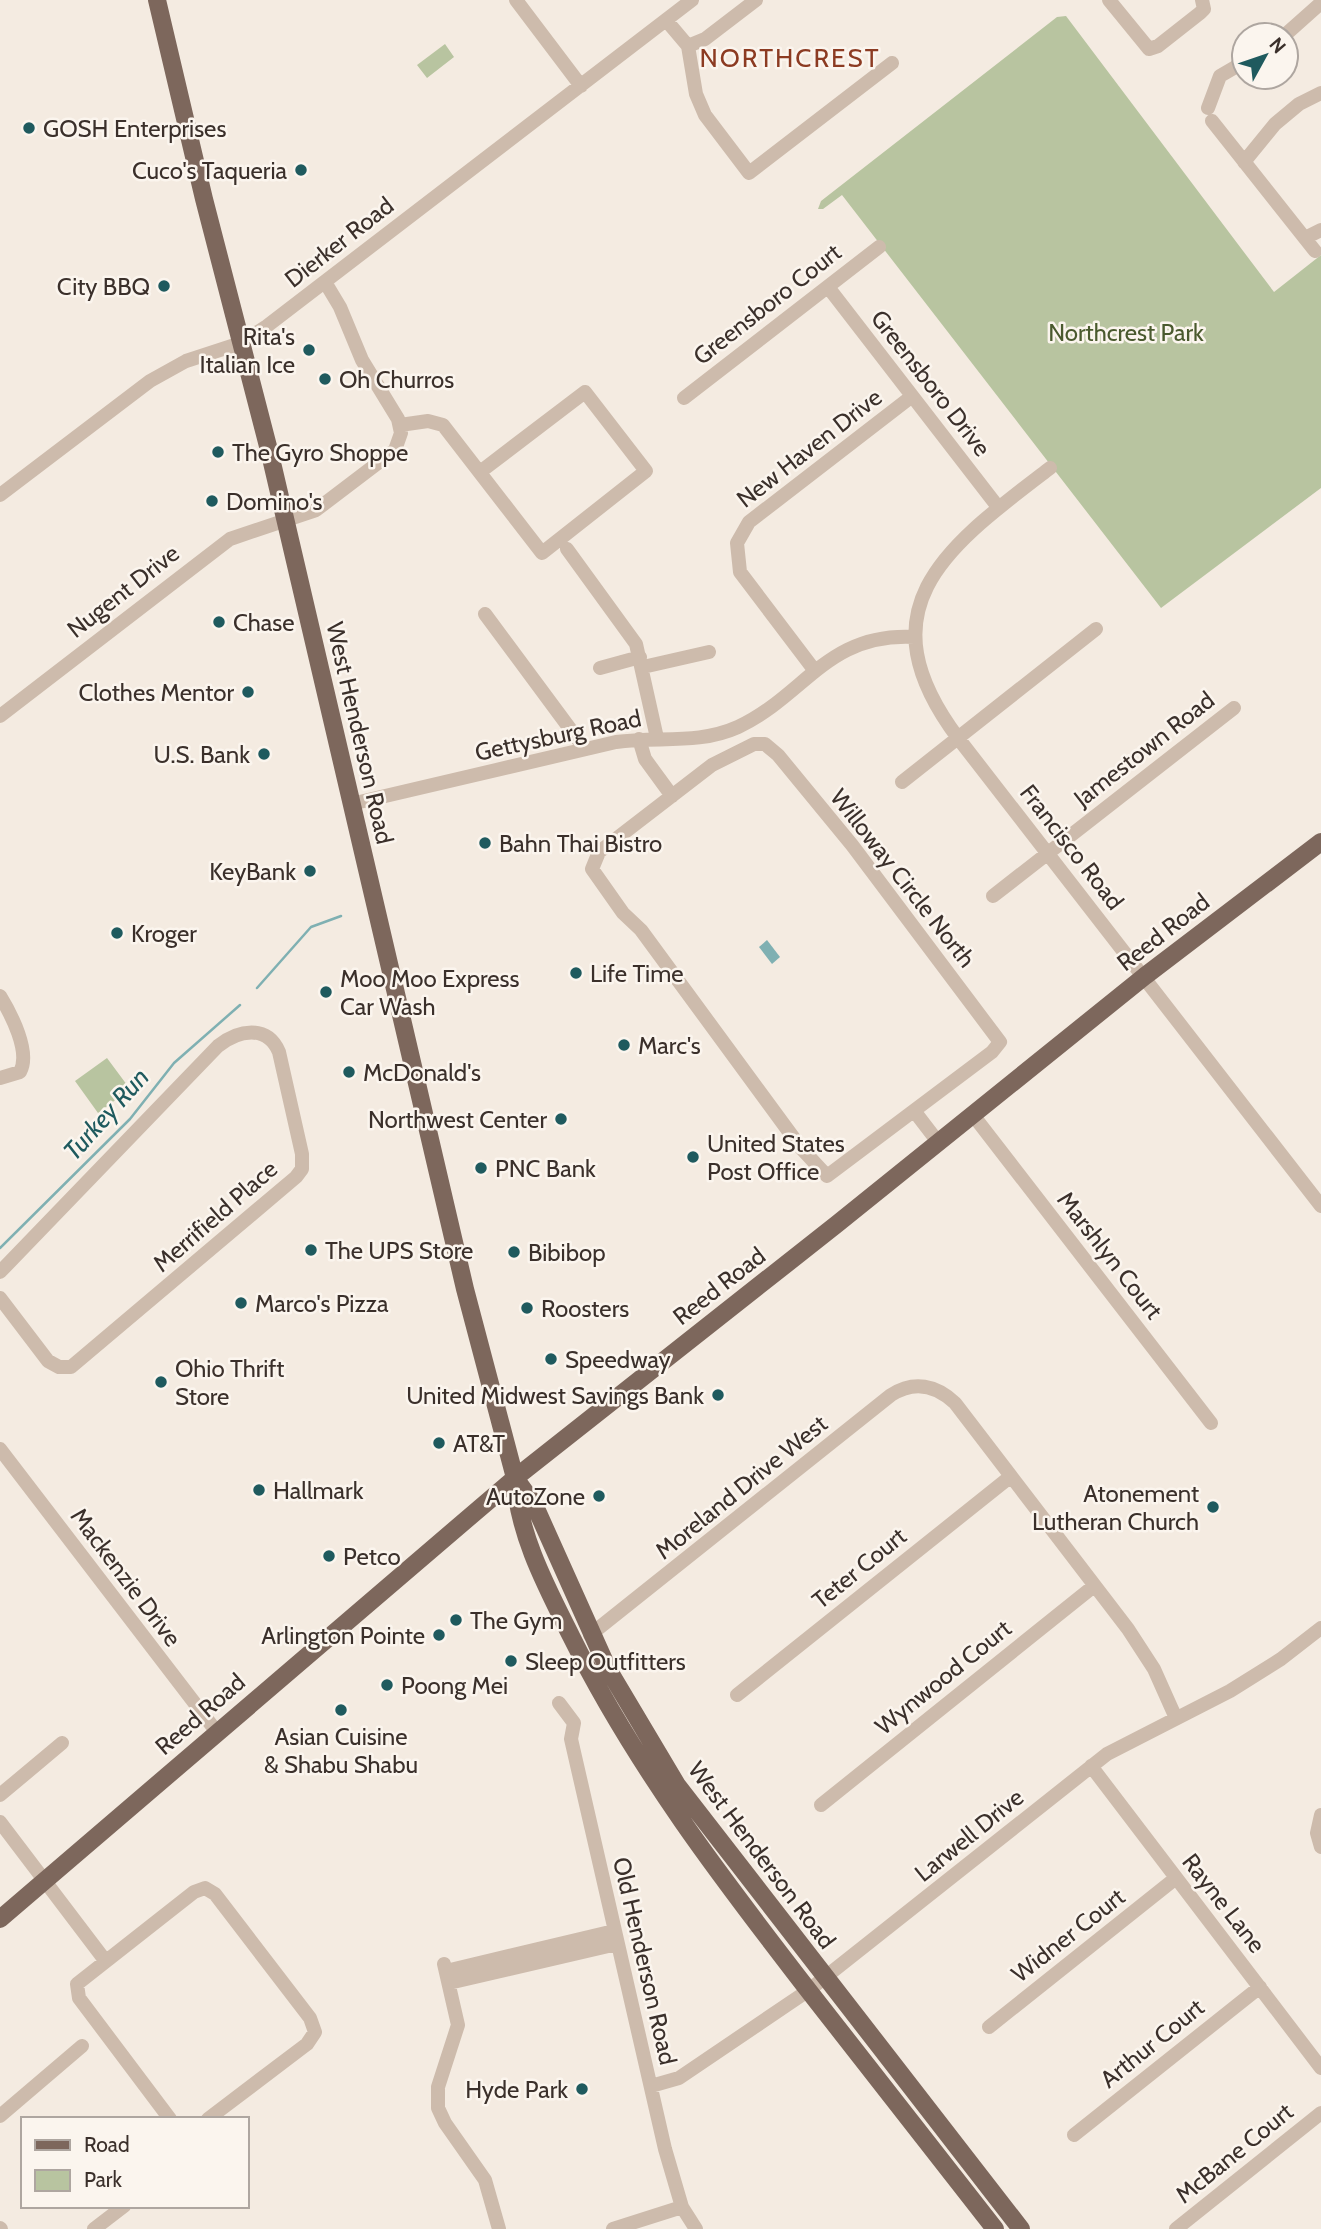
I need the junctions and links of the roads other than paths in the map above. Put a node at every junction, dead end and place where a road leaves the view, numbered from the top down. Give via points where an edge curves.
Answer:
1 (157, 0) edge
2 (516, 0) edge
3 (692, 0) edge
4 (756, 0) edge
5 (1110, 0) edge
6 (1202, 0) edge
7 (1321, 3) edge
8 (666, 20) junction
9 (1300, 21) edge
10 (688, 46) junction
11 (892, 63) dead end
12 (1230, 70) edge
13 (581, 86) junction
14 (1321, 93) edge
15 (1244, 162) junction
16 (1321, 230) edge
17 (1305, 238) junction
18 (879, 247) dead end
19 (1315, 251) dead end
20 (325, 282) junction
21 (828, 287) junction
22 (241, 343) junction
23 (911, 397) junction
24 (684, 398) dead end
25 (400, 425) junction
26 (1050, 468) dead end
27 (480, 472) junction
28 (0, 495) edge
29 (998, 507) junction
30 (284, 522) junction
31 (567, 548) dead end
32 (485, 614) dead end
33 (1097, 629) dead end
34 (915, 637) junction
35 (709, 652) dead end
36 (641, 662) junction
37 (600, 668) dead end
38 (815, 671) junction
39 (1234, 708) dead end
40 (0, 716) edge
41 (639, 738) junction
42 (657, 738) junction
43 (958, 738) junction
44 (584, 749) junction
45 (902, 782) dead end
46 (672, 796) junction
47 (351, 804) junction
48 (1321, 842) edge
49 (1048, 853) junction
50 (993, 895) dead end
51 (1145, 976) junction
52 (0, 996) edge
53 (0, 1078) edge
54 (915, 1112) junction
55 (973, 1115) junction
56 (938, 1142) junction
57 (1321, 1206) edge
58 (0, 1272) edge
59 (0, 1299) edge
60 (1211, 1423) dead end
61 (0, 1450) edge
62 (1010, 1477) junction
63 (515, 1478) junction
64 (1094, 1586) junction
65 (553, 1601) junction
66 (1321, 1628) edge
67 (590, 1635) junction
68 (572, 1666) dead end
69 (737, 1695) dead end
70 (559, 1703) dead end
71 (1175, 1716) junction
72 (216, 1731) junction
73 (62, 1743) dead end
74 (1091, 1766) junction
75 (0, 1795) edge
76 (821, 1805) dead end
77 (1319, 1820) edge
78 (0, 1822) edge
79 (1321, 1847) edge
80 (1176, 1878) junction
81 (45, 1881) junction
82 (0, 1919) edge
83 (616, 1938) junction
84 (104, 1959) junction
85 (825, 1978) junction
86 (1260, 1987) junction
87 (808, 1990) junction
88 (989, 2026) dead end
89 (82, 2046) dead end
90 (1321, 2067) edge
91 (651, 2086) junction
92 (1321, 2113) edge
93 (0, 2116) edge
94 (169, 2117) edge
95 (211, 2117) edge
96 (1074, 2135) dead end
97 (682, 2207) junction
98 (121, 2208) edge
99 (94, 2229) edge
100 (499, 2229) edge
101 (614, 2229) edge
102 (696, 2229) edge
103 (995, 2229) edge
104 (1021, 2229) edge
105 (1176, 2229) edge

1 - 22 main road, West Henderson Road
2 - 13 street
3 - 8 street, Dierker Road
4 - 10 street
5 - 6 street via 1149,49 1200,13
7 - 9 street
8 - 10 street
8 - 13 street, Dierker Road
10 - 11 street via 700,105 749,173
12 - 15 street via 1220,76 1210,114
13 - 20 street, Dierker Road
14 - 15 street via 1275,124
15 - 17 street
16 - 17 street
17 - 19 street
18 - 21 street, Greensboro Court
20 - 22 street, Dierker Road
20 - 25 street
21 - 23 street, Greensboro Drive
21 - 24 street, Greensboro Court
22 - 28 street, Dierker Road via 186,362 150,381
22 - 30 main road, West Henderson Road
23 - 29 street, Greensboro Drive
23 - 38 street, New Haven Drive via 760,512 738,538 740,572
25 - 27 street via 429,421 443,425
25 - 30 street, Nugent Drive via 401,438 390,457 316,510
26 - 29 street
27 - 27 street via 585,393 646,471 542,553
29 - 34 street via 955,544 931,577
30 - 40 street, Nugent Drive via 241,534 210,552
30 - 47 main road, West Henderson Road
31 - 36 street via 631,633
32 - 44 street
33 - 43 street
34 - 38 street, Gettysburg Road via 865,641
34 - 43 street, Francisco Road via 924,684
35 - 36 street
36 - 37 street
36 - 42 street
38 - 42 street, Gettysburg Road via 738,727 717,736
39 - 49 street, Jamestown Road
41 - 42 street, Gettysburg Road
41 - 44 street, Gettysburg Road
41 - 46 street via 645,759
43 - 45 street
43 - 49 street, Francisco Road
44 - 47 street, Gettysburg Road
46 - 54 street, Willoway Circle North via 729,755 765,744 883,885 1000,1042
46 - 54 street via 599,852 592,869 801,1148 827,1176
47 - 63 main road, West Henderson Road via 465,1289
48 - 51 main road, Reed Road
49 - 50 street, Jamestown Road
49 - 51 street, Francisco Road
51 - 55 main road, Reed Road
51 - 57 street, Francisco Road
52 - 53 street via 24,1062 20,1072
54 - 56 street
55 - 56 main road, Reed Road
55 - 60 street, Marshlyn Court
56 - 63 main road, Reed Road
58 - 59 street, Merrifield Place via 218,1046 242,1033 260,1033 272,1040 279,1052 302,1154 302,1169 296,1177 71,1367 48,1361
61 - 72 street, Mackenzie Drive
62 - 64 street
62 - 67 street, Moreland Drive West via 955,1404 925,1386 907,1387 891,1395
62 - 69 street, Teter Court
63 - 65 main road, West Henderson Road via 517,1510
63 - 67 main road, West Henderson Road via 534,1504
63 - 72 main road, Reed Road
64 - 71 street via 1142,1649
64 - 76 street, Wynwood Court
65 - 68 main road via 548,1611
65 - 87 main road, West Henderson Road via 592,1681 654,1784
66 - 71 street, Larwell Drive via 1230,1691
67 - 85 main road, West Henderson Road via 677,1785
70 - 83 street, Old Henderson Road via 575,1723 571,1739
71 - 74 street, Larwell Drive
72 - 81 main road, Reed Road
73 - 75 street
74 - 80 street, Rayne Lane
74 - 85 street, Larwell Drive
77 - 79 street
78 - 81 street
80 - 86 street, Rayne Lane
80 - 88 street, Widner Court
81 - 82 main road, Reed Road
81 - 84 street
83 - 91 street, Old Henderson Road
83 - 100 street via 446,1973 457,2031 438,2087 438,2108 485,2180
84 - 94 street via 82,1978 76,1991
84 - 95 street via 199,1889 210,1890 314,2025 307,2045
85 - 87 street, Larwell Drive
85 - 104 main road, West Henderson Road
86 - 90 street, Rayne Lane
86 - 96 street, Arthur Court
87 - 91 street, Larwell Drive via 679,2078
87 - 103 main road, West Henderson Road
89 - 93 street
91 - 97 street, Old Henderson Road
92 - 105 street, McBane Court
97 - 101 street
97 - 102 street, Old Henderson Road
98 - 99 street

